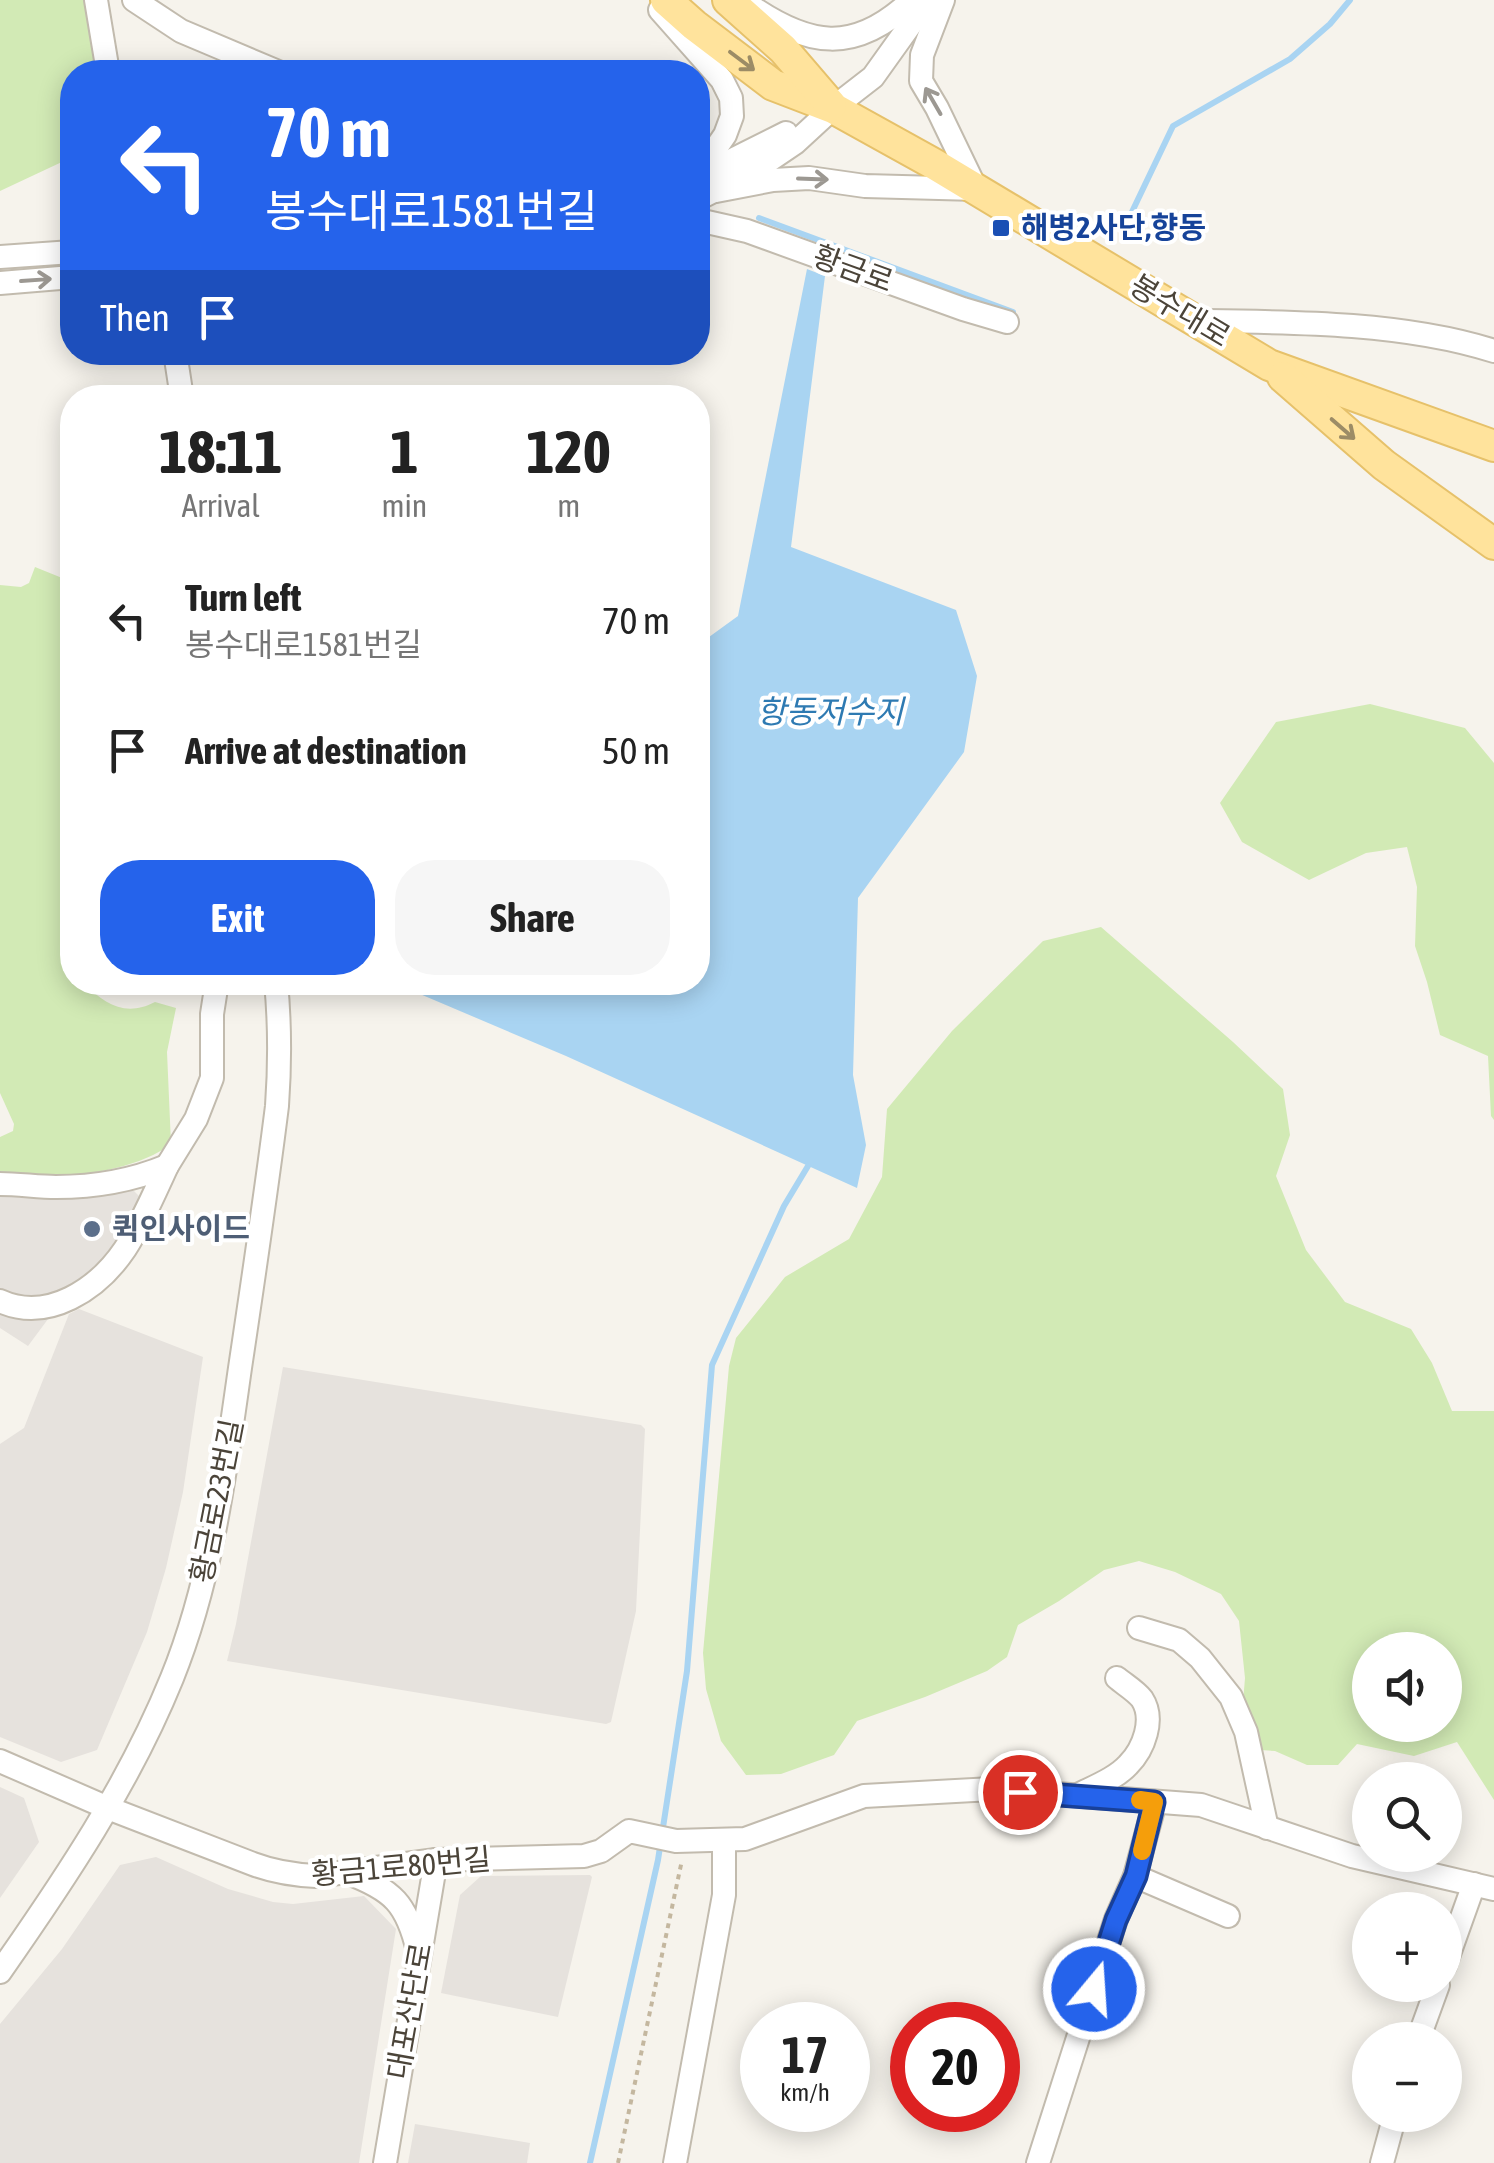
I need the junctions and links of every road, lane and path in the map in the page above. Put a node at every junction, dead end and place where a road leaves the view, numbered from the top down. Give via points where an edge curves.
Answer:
1 (96, 0) edge
2 (134, 0) edge
3 (652, 0) edge
4 (666, 0) edge
5 (728, 0) edge
6 (743, 0) edge
7 (912, 0) edge
8 (928, 0) edge
9 (942, 0) edge
10 (157, 9) edge
11 (106, 60) edge
12 (248, 60) edge
13 (704, 60) edge
14 (710, 66) edge
15 (832, 108) junction
16 (710, 167) edge
17 (710, 183) edge
18 (710, 184) edge
19 (976, 189) junction
20 (710, 222) edge
21 (60, 253) edge
22 (0, 257) edge
23 (60, 278) edge
24 (0, 282) edge
25 (1196, 321) junction
26 (1007, 322) dead end
27 (1494, 351) edge
28 (1270, 366) junction
29 (1494, 446) edge
30 (1494, 544) edge
31 (215, 995) edge
32 (277, 995) edge
33 (167, 1166) junction
34 (0, 1184) edge
35 (0, 1300) edge
36 (1139, 1628) dead end
37 (1117, 1678) dead end
38 (0, 1762) edge
39 (1077, 1796) junction
40 (1154, 1802) junction
41 (108, 1808) junction
42 (1267, 1828) junction
43 (724, 1840) junction
44 (682, 1841) junction
45 (436, 1860) junction
46 (344, 1872) junction
47 (1136, 1876) junction
48 (1484, 1886) edge
49 (1228, 1916) dead end
50 (1462, 1931) edge
51 (419, 1957) junction
52 (0, 1972) edge
53 (1390, 2132) edge
54 (384, 2163) edge
55 (618, 2163) edge
56 (675, 2163) edge
57 (1038, 2163) edge
58 (1382, 2163) edge

1 - 11 street
2 - 10 street
3 - 13 street
4 -> 15 main road, 봉수대로 via 772,85
5 - 15 main road, 봉수대로 via 783,49
6 - 7 street via 802,34 828,40 863,36
8 - 15 street via 873,77
19 -> 9 street via 922,81 922,54
10 - 12 street via 208,44
14 - 16 street via 731,98 732,116
15 - 17 street via 755,170
15 - 19 main road, 봉수대로
18 -> 19 street via 810,178
19 - 25 main road, 봉수대로
20 - 26 street, 황금로
21 - 22 street
24 -> 23 street
25 - 27 street via 1355,327 1461,340
25 - 28 main road, 봉수대로
28 - 29 main road, 봉수대로
28 -> 30 main road via 1384,465
31 - 33 street via 212,1078
32 - 41 street, 황금로23번길 via 277,1106 206,1574 172,1678
33 - 34 street via 101,1184
33 - 35 street via 122,1254 92,1284 46,1307
36 - 42 street via 1179,1640 1232,1697
37 - 39 street via 1141,1698 1146,1735 1130,1764
38 - 41 street, 황금1로80번길
39 - 40 street
39 - 43 street via 992,1790 864,1796 745,1839
40 - 42 street via 1201,1805
40 - 47 street
41 - 46 street, 황금1로80번길 via 276,1873
41 - 52 street, 황금로23번길
42 - 48 street via 1352,1856
43 - 44 street
43 - 56 street via 724,1895
44 - 45 street, 황금1로80번길 via 637,1831 584,1856
44 - 55 path
45 - 46 street, 황금1로80번길
45 - 51 street, 대포산단로
46 - 51 street via 394,1898
47 - 49 street
47 - 57 street
48 - 50 street
51 - 54 street, 대포산단로
53 - 58 street

